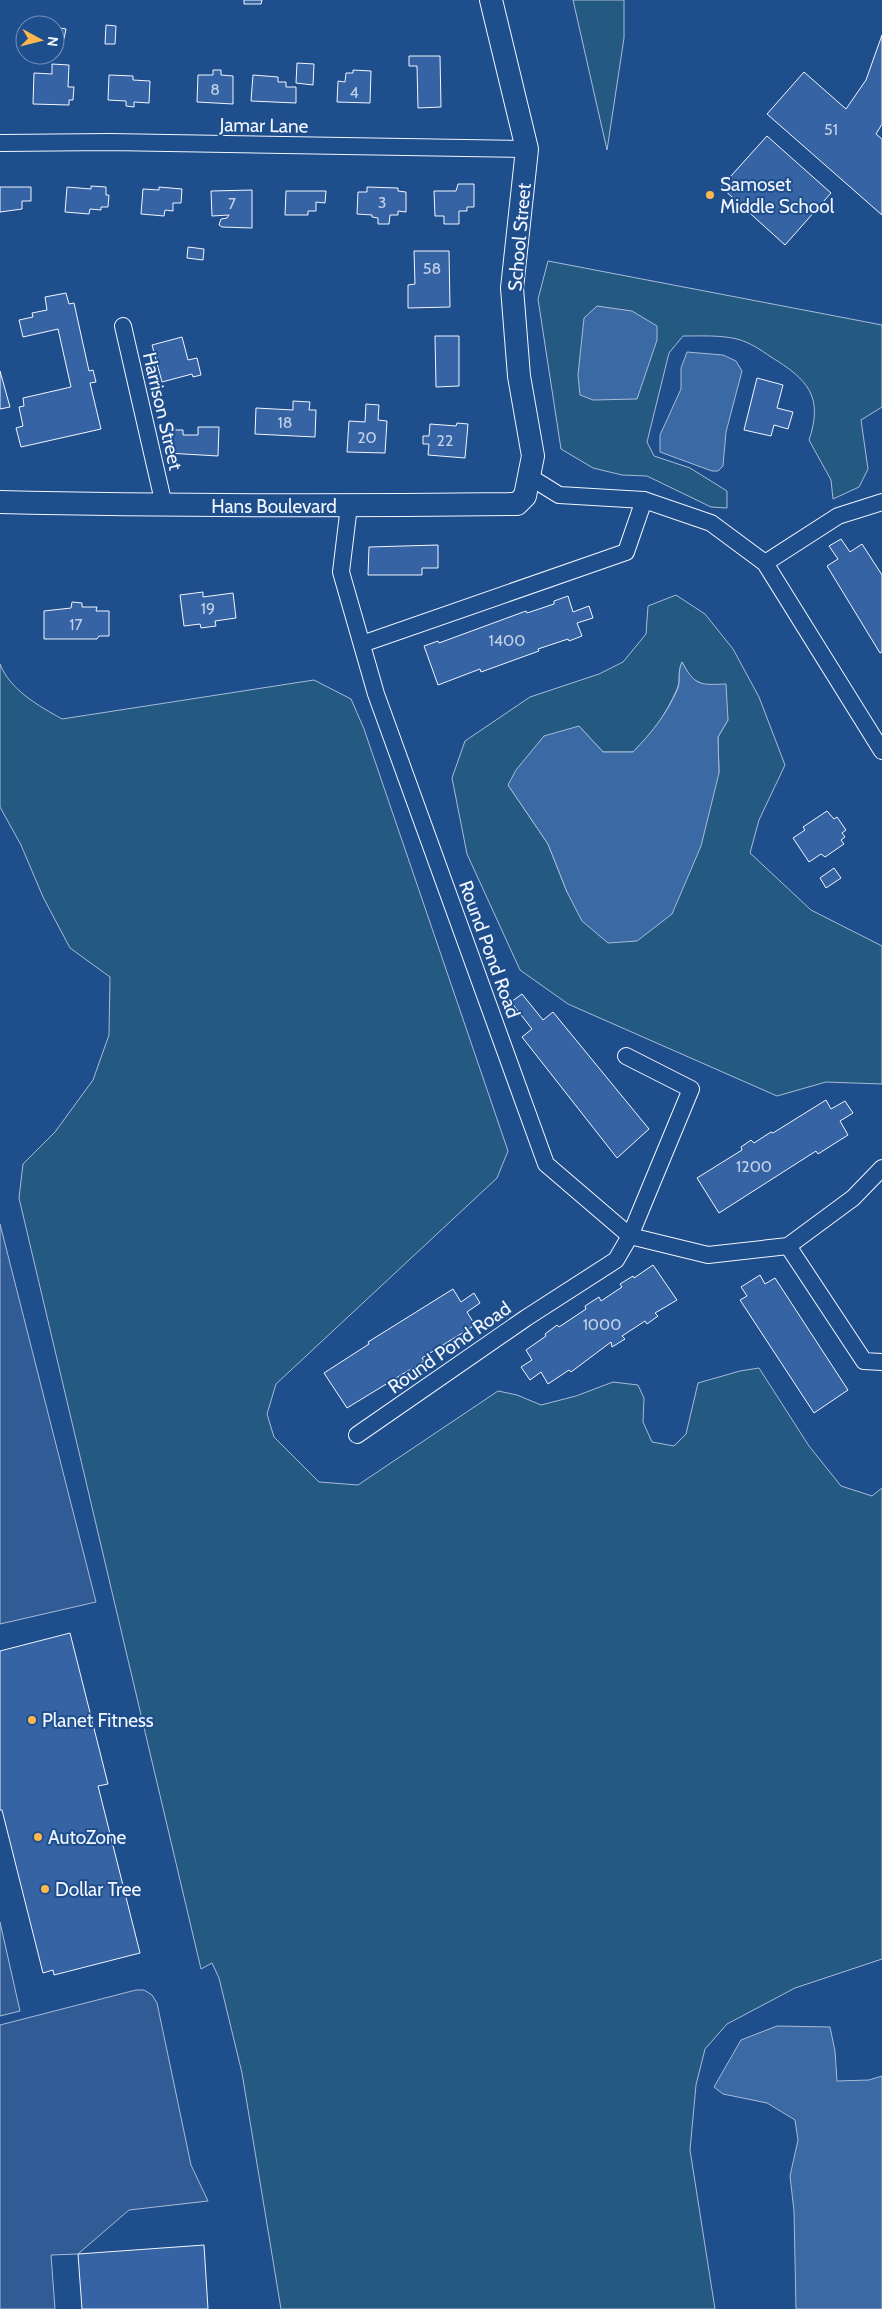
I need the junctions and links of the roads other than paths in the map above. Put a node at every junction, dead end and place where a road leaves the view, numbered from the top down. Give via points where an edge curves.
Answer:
1 (491, 0) edge
2 (0, 143) edge
3 (527, 149) junction
4 (123, 326) dead end
5 (530, 477) junction
6 (644, 500) junction
7 (0, 502) edge
8 (882, 502) edge
9 (164, 506) junction
10 (348, 506) junction
11 (765, 563) junction
12 (362, 644) junction
13 (880, 744) edge
14 (626, 1056) dead end
15 (882, 1168) edge
16 (630, 1236) junction
17 (788, 1246) junction
18 (882, 1362) edge
19 (357, 1435) dead end

1 - 3 street, School Street
2 - 3 street, Jamar Lane
3 - 5 street, School Street via 512,288 519,376 533,456
4 - 9 street, Harrison Street
5 - 6 street via 559,495
5 - 10 street, Hans Boulevard via 525,496 516,504
6 - 11 street via 711,523
6 - 12 street via 626,552
7 - 9 street, Hans Boulevard
8 - 11 street via 838,516
9 - 10 street, Hans Boulevard
10 - 12 street, Round Pond Road via 341,572
11 - 13 street
12 - 16 street, Round Pond Road via 376,694 546,1164
14 - 16 street, Round Pond Road via 691,1089
15 - 17 street via 853,1198
16 - 17 street, Round Pond Road via 700,1255
16 - 19 street, Round Pond Road via 616,1260
17 - 18 street via 864,1361

